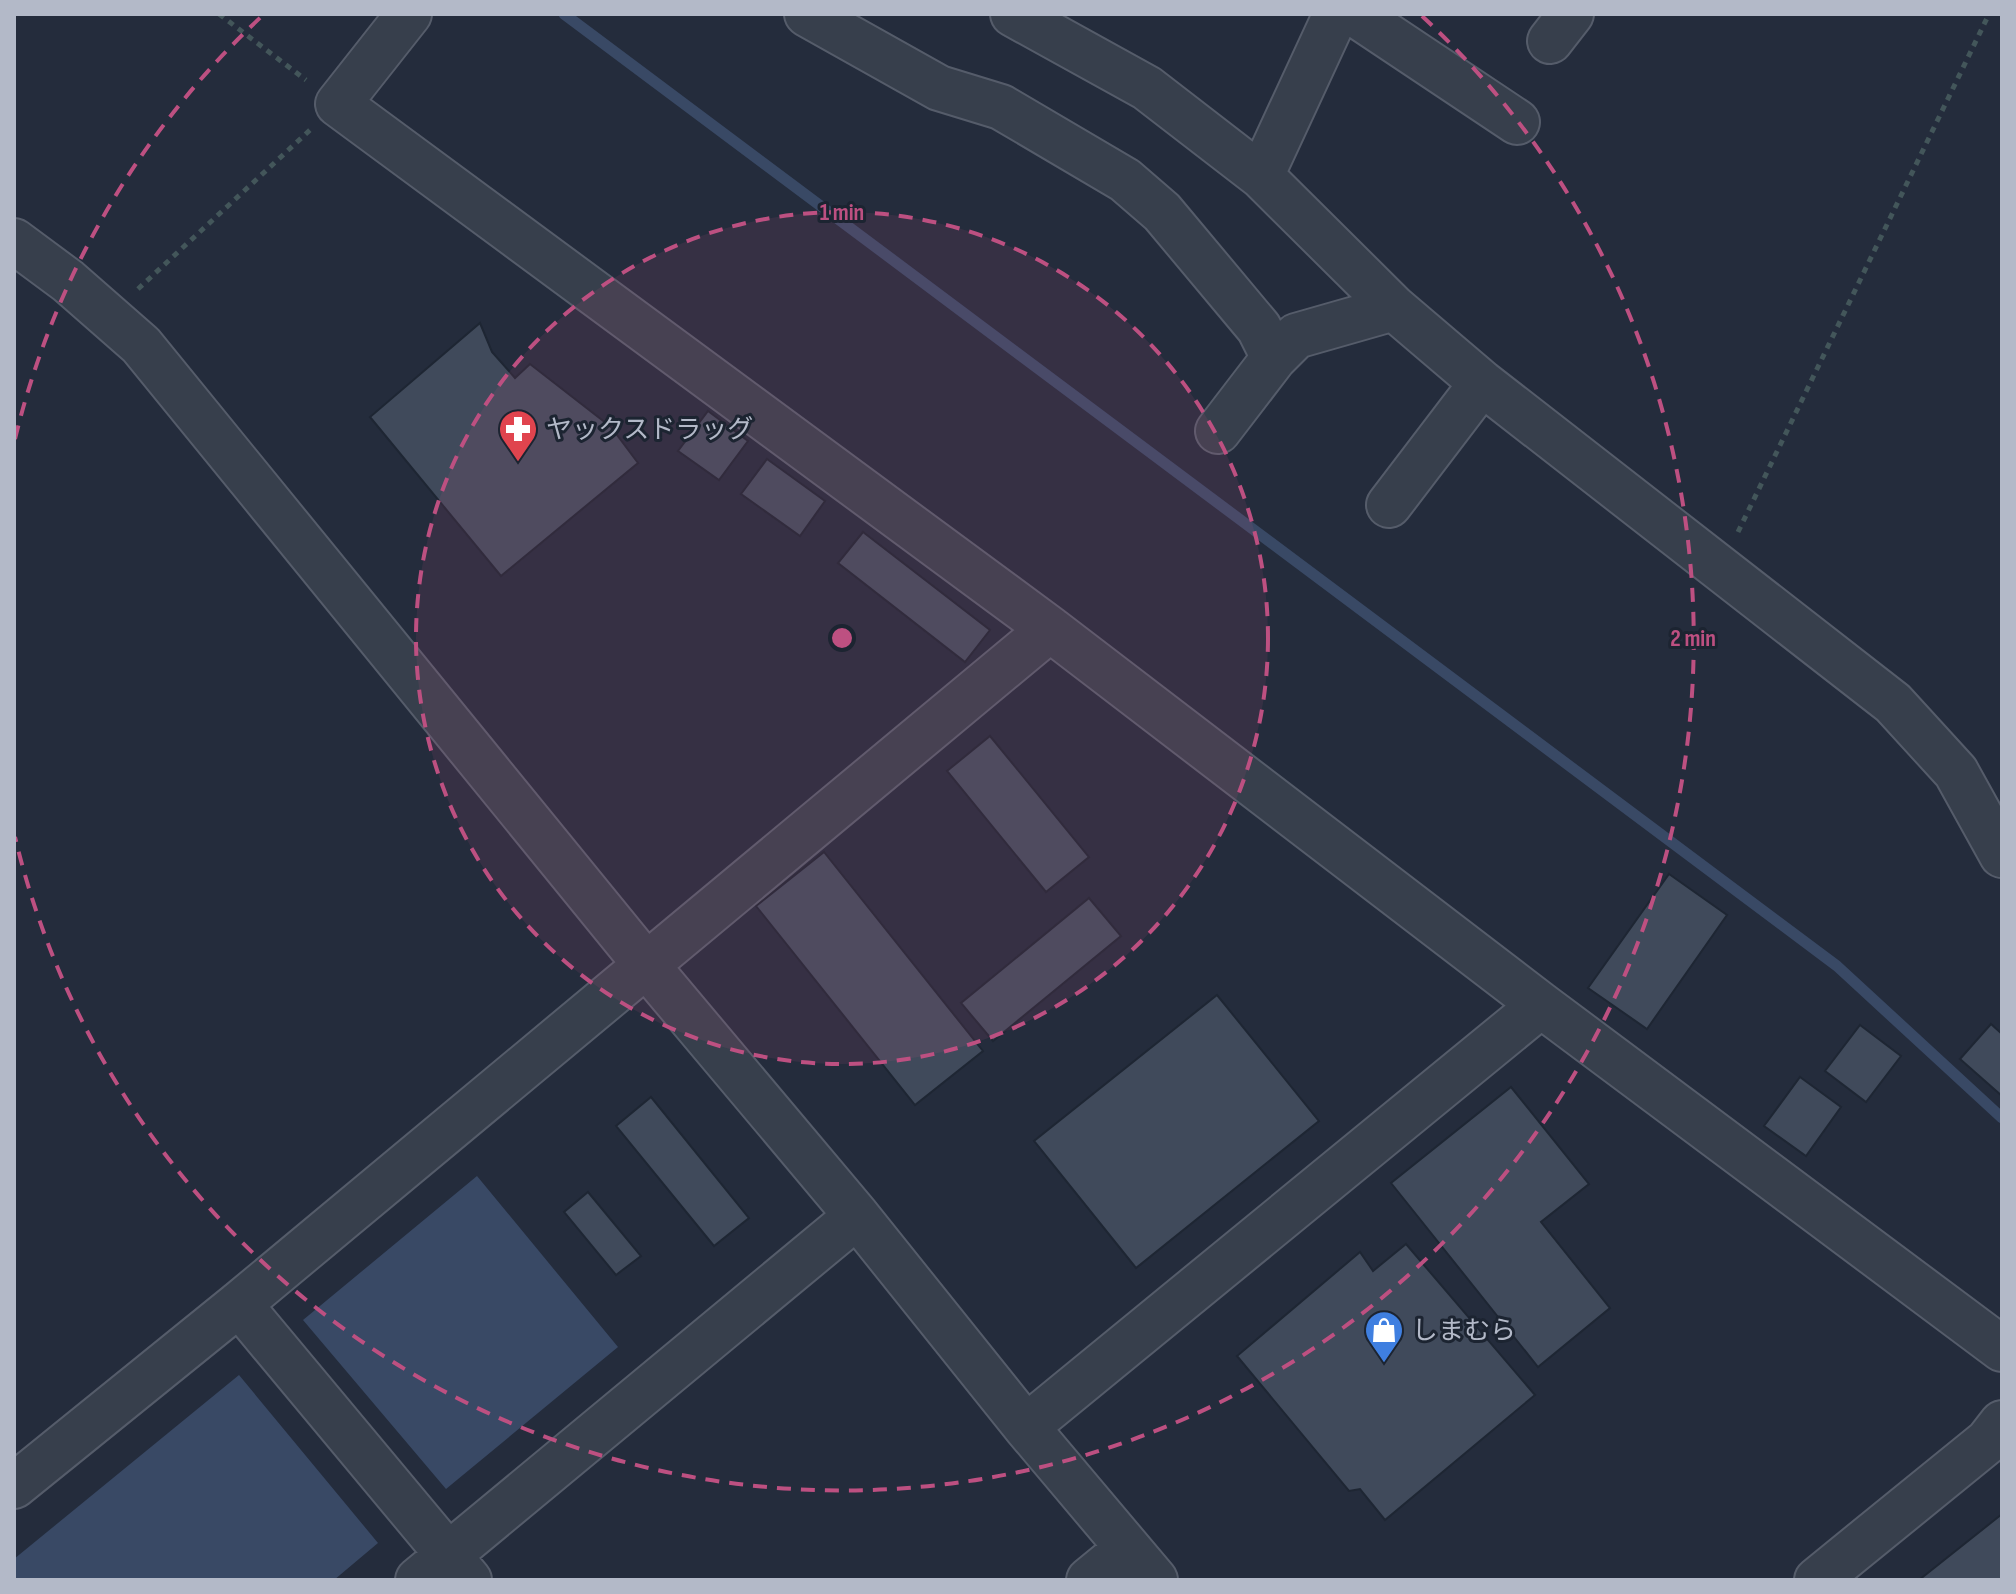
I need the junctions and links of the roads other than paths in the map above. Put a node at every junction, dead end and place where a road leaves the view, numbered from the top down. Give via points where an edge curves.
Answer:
1 (409, 14) edge
2 (807, 14) edge
3 (1013, 14) edge
4 (1336, 14) edge
5 (1355, 14) edge
6 (1517, 122) dead end
7 (1261, 176) junction
8 (14, 241) edge
9 (1394, 308) junction
10 (1274, 358) junction
11 (1482, 383) junction
12 (1218, 431) dead end
13 (1389, 505) dead end
14 (1050, 629) junction
15 (2002, 855) edge
16 (647, 966) junction
17 (1541, 1005) junction
18 (857, 1216) junction
19 (239, 1304) junction
20 (2002, 1349) edge
21 (2002, 1423) edge
22 (1026, 1427) junction
23 (14, 1486) edge
24 (1141, 1564) edge
25 (445, 1572) edge
26 (1089, 1580) edge
27 (1817, 1580) edge

1 - 14 street via 338,104
2 - 10 street via 939,88 1001,107 1125,180 1162,212 1259,328
3 - 7 street via 1147,88
4 - 7 street
5 - 6 street
7 - 9 street
8 - 16 street via 68,281 151,357
9 - 10 street via 1296,336
9 - 11 street
10 - 12 street
11 - 13 street
11 - 15 street via 1893,703 1956,772
14 - 16 street
14 - 17 street
16 - 18 street
16 - 19 street
17 - 20 street
17 - 22 street
18 - 22 street
18 - 25 street
19 - 23 street
19 - 25 street
21 - 27 street via 1988,1441
22 - 24 street
24 - 26 street

